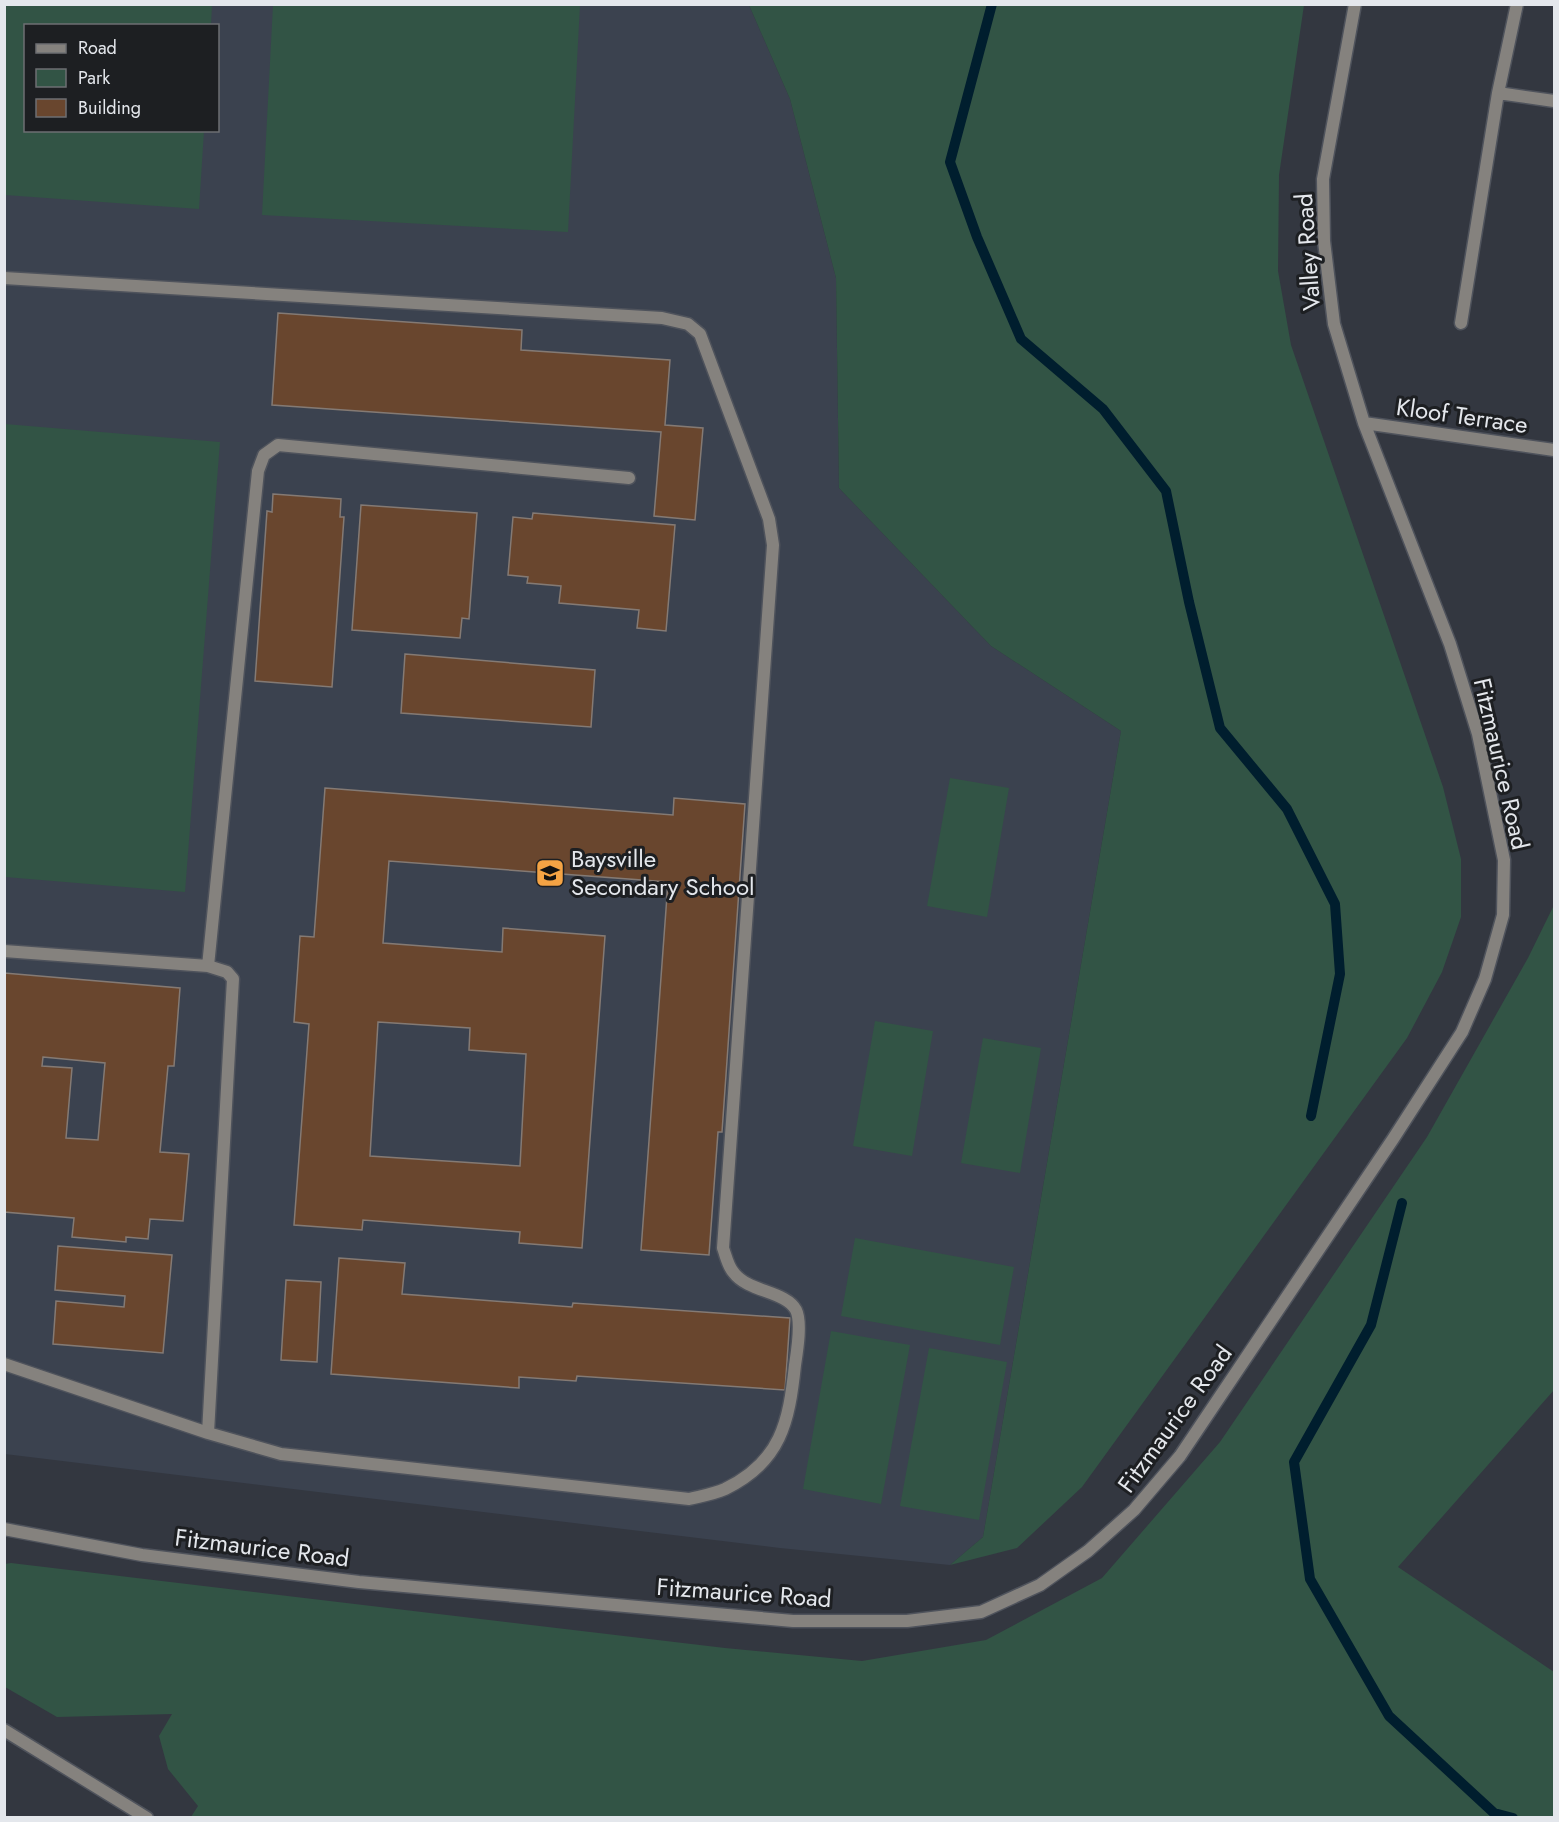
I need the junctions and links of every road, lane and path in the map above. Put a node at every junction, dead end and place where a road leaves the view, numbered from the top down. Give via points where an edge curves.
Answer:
1 (1355, 4) edge
2 (1517, 4) edge
3 (1498, 93) junction
4 (1554, 101) edge
5 (4, 278) edge
6 (1461, 323) dead end
7 (1364, 423) junction
8 (1554, 450) edge
9 (629, 478) dead end
10 (4, 951) edge
11 (208, 966) junction
12 (4, 1364) edge
13 (208, 1432) junction
14 (4, 1529) edge
15 (4, 1730) edge
16 (147, 1818) edge

1 - 7 street, Valley Road via 1323,179 1324,241 1334,324
2 - 3 street
3 - 4 street
3 - 6 street
5 - 13 street via 662,318 688,324 700,333 769,519 774,545 723,1248 733,1272 744,1283 784,1299 796,1310 799,1335 790,1408 770,1455 724,1490 689,1499 281,1454
7 - 8 street, Kloof Terrace
7 - 14 street, Fitzmaurice Road via 1450,644 1478,734 1504,860 1503,915 1485,979 1462,1032 1393,1139 1180,1456 1134,1510 1088,1551 1040,1585 981,1612 907,1621 793,1621 359,1582 142,1555
9 - 11 street via 278,445 264,455 258,471
10 - 11 street
11 - 13 street via 227,972 234,989
12 - 13 street
15 - 16 street

